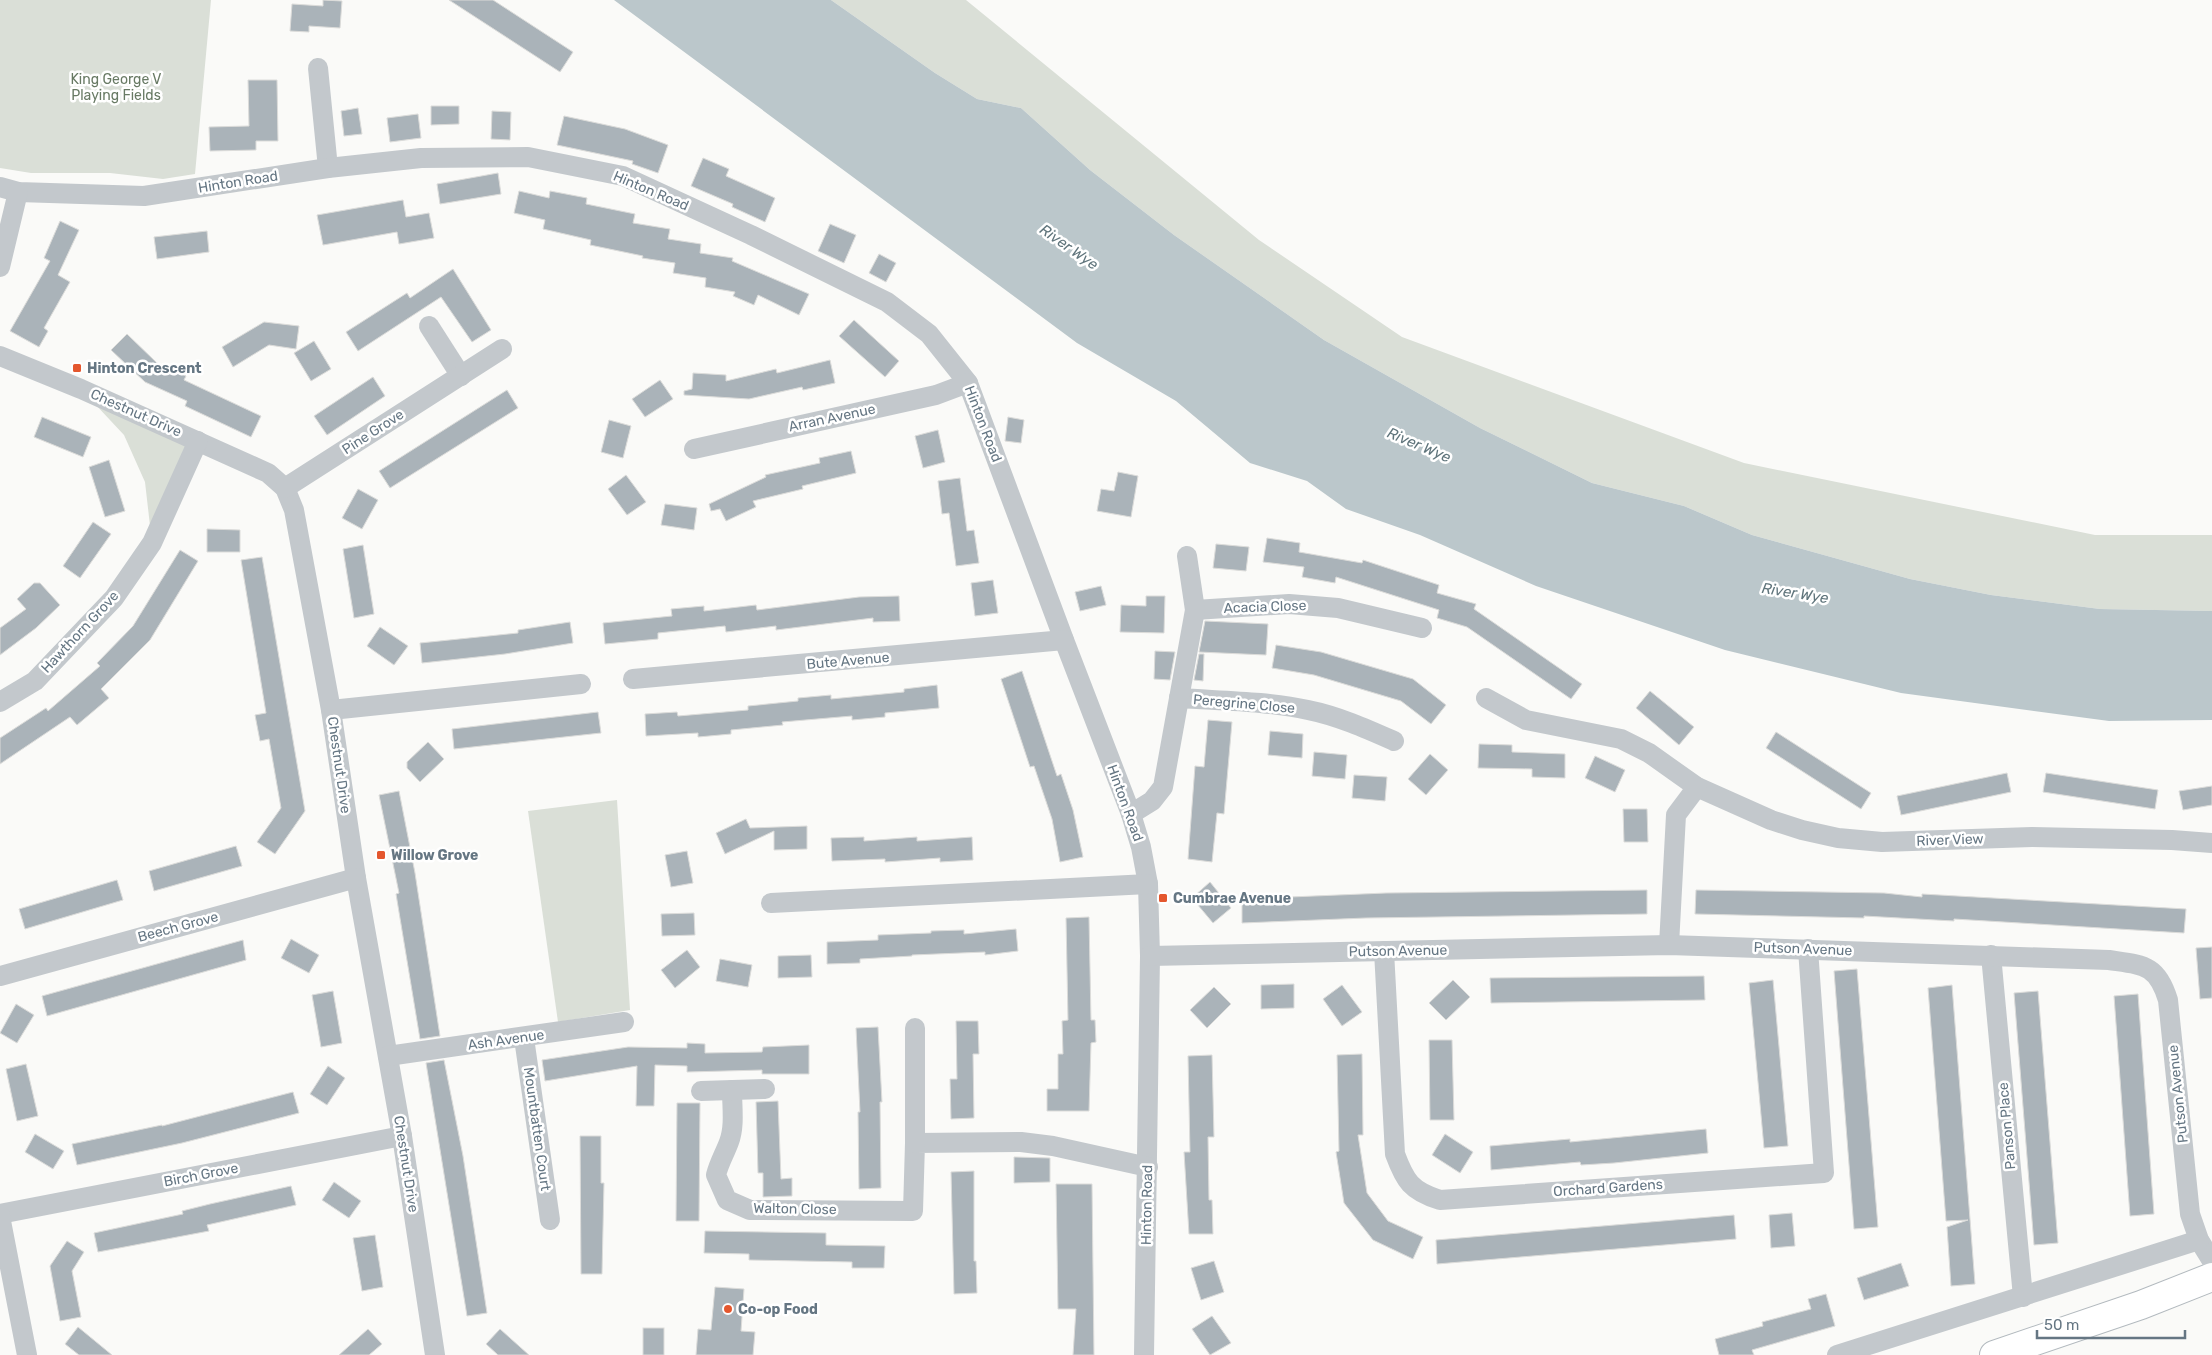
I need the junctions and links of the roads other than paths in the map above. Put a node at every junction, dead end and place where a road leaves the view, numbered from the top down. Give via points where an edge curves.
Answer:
1 (318, 68) dead end
2 (328, 168) junction
3 (9, 189) edge
4 (0, 267) edge
5 (429, 326) dead end
6 (502, 349) dead end
7 (0, 356) edge
8 (461, 376) junction
9 (968, 383) junction
10 (198, 441) junction
11 (694, 449) dead end
12 (285, 488) junction
13 (1187, 556) dead end
14 (1196, 610) junction
15 (1422, 628) dead end
16 (1064, 640) junction
17 (633, 679) dead end
18 (581, 684) dead end
19 (1179, 698) junction
20 (1486, 698) dead end
21 (0, 702) edge
22 (331, 710) junction
23 (1394, 741) dead end
24 (1697, 787) junction
25 (1131, 814) junction
26 (2212, 843) edge
27 (356, 878) junction
28 (1148, 884) junction
29 (771, 903) dead end
30 (1669, 945) junction
31 (1808, 949) junction
32 (1384, 951) junction
33 (1992, 955) junction
34 (1150, 956) junction
35 (0, 976) edge
36 (624, 1022) dead end
37 (915, 1028) dead end
38 (524, 1038) junction
39 (388, 1056) junction
40 (732, 1090) junction
41 (765, 1090) dead end
42 (701, 1091) dead end
43 (402, 1136) junction
44 (915, 1143) junction
45 (1148, 1167) junction
46 (0, 1215) edge
47 (550, 1220) dead end
48 (2199, 1240) junction
49 (2212, 1261) edge
50 (2212, 1277) edge
51 (2023, 1297) junction
52 (27, 1355) edge
53 (435, 1355) edge
54 (1144, 1355) edge
55 (1837, 1355) edge
56 (1994, 1355) edge

1 - 2 street
2 - 3 street, Hinton Road via 144,196
2 - 9 street, Hinton Road via 421,158 528,157 623,176 887,302 929,334
3 - 4 street
5 - 8 street
6 - 8 street, Pine Grove
7 - 10 street, Chestnut Drive
8 - 12 street, Pine Grove
9 - 11 street, Arran Avenue via 936,395
9 - 16 street, Hinton Road
10 - 12 street, Chestnut Drive via 268,472
10 - 21 street, Hawthorn Grove via 152,543 114,598 35,681
12 - 22 street, Chestnut Drive via 294,510
13 - 14 street
14 - 15 street, Acacia Close via 1289,604 1338,608
14 - 19 street
16 - 17 street, Bute Avenue
16 - 25 street, Hinton Road
18 - 22 street
19 - 23 street, Peregrine Close via 1265,703 1309,710 1363,727
19 - 25 street via 1163,786 1152,801
20 - 24 street, River View via 1526,720 1621,739 1649,753
22 - 27 street, Chestnut Drive
24 - 26 street, River View via 1771,820 1838,838 1882,842 2032,837
24 - 30 street via 1676,815
25 - 28 street, Hinton Road
27 - 35 street, Beech Grove
27 - 39 street, Chestnut Drive
28 - 29 street
28 - 34 street, Hinton Road
30 - 31 street, Putson Avenue
30 - 32 street, Putson Avenue
31 - 32 street, Orchard Gardens via 1824,1173 1440,1200 1421,1194 1403,1178 1395,1154
31 - 33 street, Putson Avenue
32 - 34 street, Putson Avenue
33 - 48 street, Putson Avenue via 2109,960 2151,969 2163,982 2168,1000 2190,1214
33 - 51 street, Panson Place
34 - 45 street, Hinton Road
36 - 38 street, Ash Avenue
37 - 44 street, Walton Close
38 - 39 street, Ash Avenue
38 - 47 street, Mountbatten Court
39 - 43 street, Chestnut Drive
40 - 41 street
40 - 42 street
40 - 44 street, Walton Close via 733,1125 716,1175 727,1200 750,1210 913,1211
43 - 46 street, Birch Grove
43 - 53 street, Chestnut Drive
44 - 45 street via 1020,1142
45 - 54 street, Hinton Road
46 - 52 street
48 - 49 street, Putson Avenue
48 - 51 street
50 - 56 street
51 - 55 street

